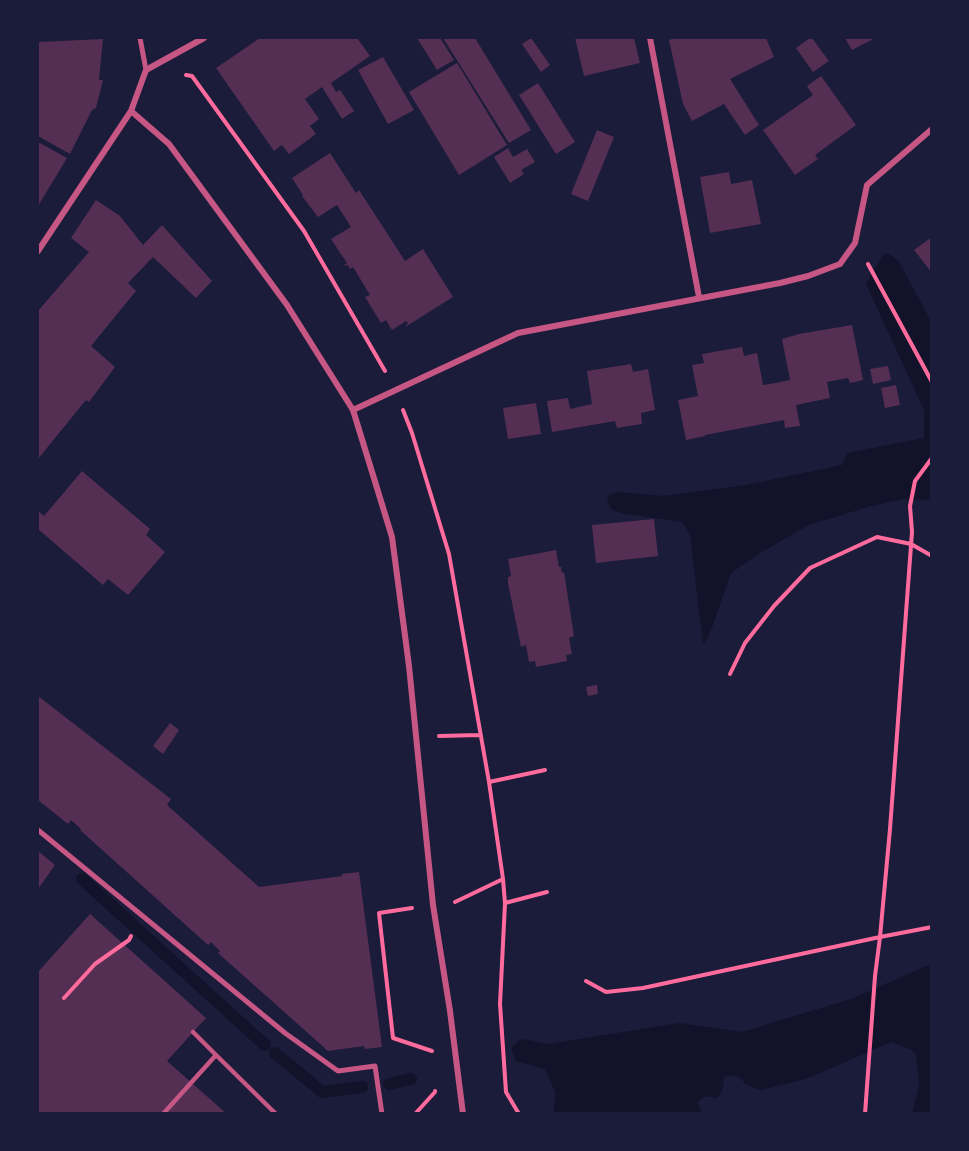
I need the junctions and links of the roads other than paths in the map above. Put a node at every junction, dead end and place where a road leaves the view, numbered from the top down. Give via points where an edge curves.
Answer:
1 (140, 38) edge
2 (204, 38) edge
3 (650, 38) edge
4 (146, 70) junction
5 (131, 111) junction
6 (932, 129) edge
7 (38, 251) edge
8 (699, 297) junction
9 (353, 410) junction
10 (38, 830) edge
11 (193, 1032) dead end
12 (216, 1055) junction
13 (164, 1113) edge
14 (276, 1113) edge
15 (382, 1113) edge
16 (463, 1113) edge

1 - 4 street
2 - 4 street
3 - 8 street
4 - 5 street
5 - 7 street
5 - 9 street via 169,144 287,306
6 - 8 street via 867,185 855,243 840,264 780,283
8 - 9 street via 518,333
9 - 16 street via 392,537 433,905
10 - 15 street via 285,1033 338,1071 375,1066
11 - 12 lane
12 - 13 lane
12 - 14 lane

